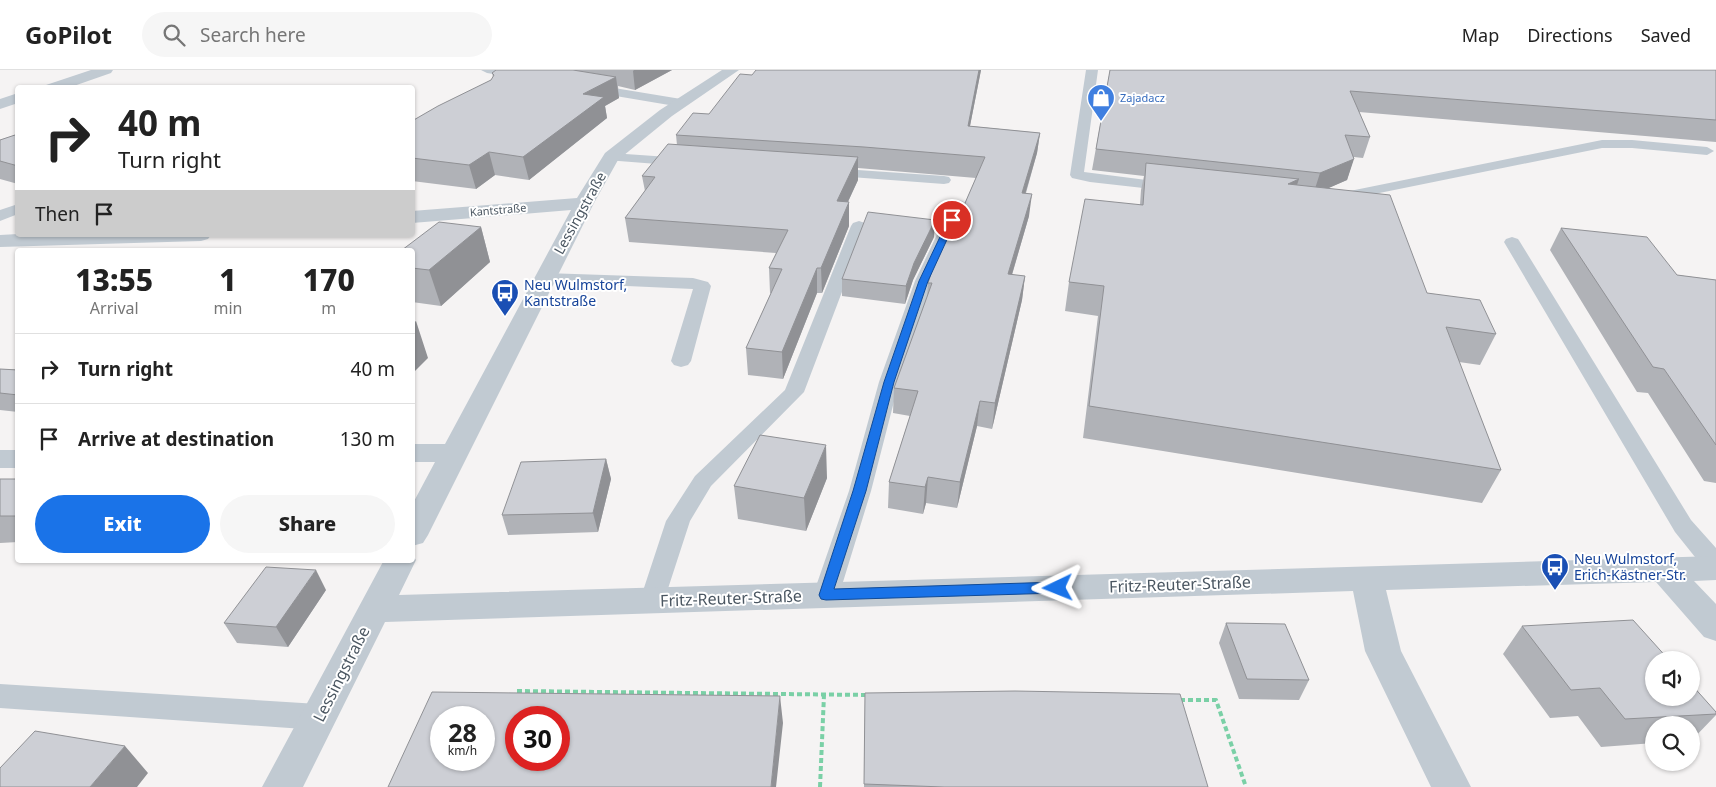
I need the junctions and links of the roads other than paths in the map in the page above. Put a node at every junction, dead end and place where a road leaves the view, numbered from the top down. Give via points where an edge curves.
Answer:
1 (106, 70) edge
2 (487, 70) edge
3 (732, 70) edge
4 (1092, 70) edge
5 (532, 77) edge
6 (60, 85) edge
7 (573, 85) edge
8 (15, 99) edge
9 (681, 103) junction
10 (0, 104) edge
11 (1707, 151) dead end
12 (611, 158) junction
13 (700, 164) edge
14 (817, 172) edge
15 (944, 180) dead end
16 (1187, 188) edge
17 (1322, 200) edge
18 (584, 203) junction
19 (959, 205) dead end
20 (15, 209) edge
21 (0, 216) edge
22 (415, 217) edge
23 (860, 226) edge
24 (134, 237) edge
25 (0, 241) edge
26 (1512, 242) dead end
27 (545, 278) junction
28 (681, 361) dead end
29 (415, 453) edge
30 (455, 453) junction
31 (0, 459) edge
32 (15, 459) edge
33 (415, 529) edge
34 (398, 563) edge
35 (1716, 567) edge
36 (1664, 569) junction
37 (1367, 578) junction
38 (826, 595) junction
39 (653, 600) junction
40 (375, 609) junction
41 (1716, 627) edge
42 (0, 696) edge
43 (318, 717) junction
44 (282, 787) edge
45 (1451, 787) edge

1 - 6 street
2 - 5 lane
3 - 9 street, Lessingstraße
4 - 16 lane via 1077,175
7 - 9 lane
8 - 10 street
9 - 12 street, Lessingstraße
11 - 17 lane via 1602,144
12 - 13 lane
12 - 18 street, Lessingstraße
14 - 15 lane
18 - 22 street, Kantstraße
18 - 27 street, Lessingstraße
19 - 38 lane via 924,281 889,382 860,491
20 - 21 lane
23 - 39 lane via 794,392 703,481 678,522
24 - 25 street
26 - 35 lane via 1683,526
27 - 28 lane via 693,283 702,286
27 - 30 street, Lessingstraße
29 - 30 street
30 - 33 street, Lessingstraße
31 - 32 street
34 - 40 street, Lessingstraße
35 - 36 street, Fritz-Reuter-Straße
36 - 37 street, Fritz-Reuter-Straße
36 - 41 street
37 - 38 street, Fritz-Reuter-Straße
37 - 45 street via 1383,651
38 - 39 street, Fritz-Reuter-Straße
39 - 40 street, Fritz-Reuter-Straße
40 - 43 street, Lessingstraße
42 - 43 lane
43 - 44 street, Lessingstraße

